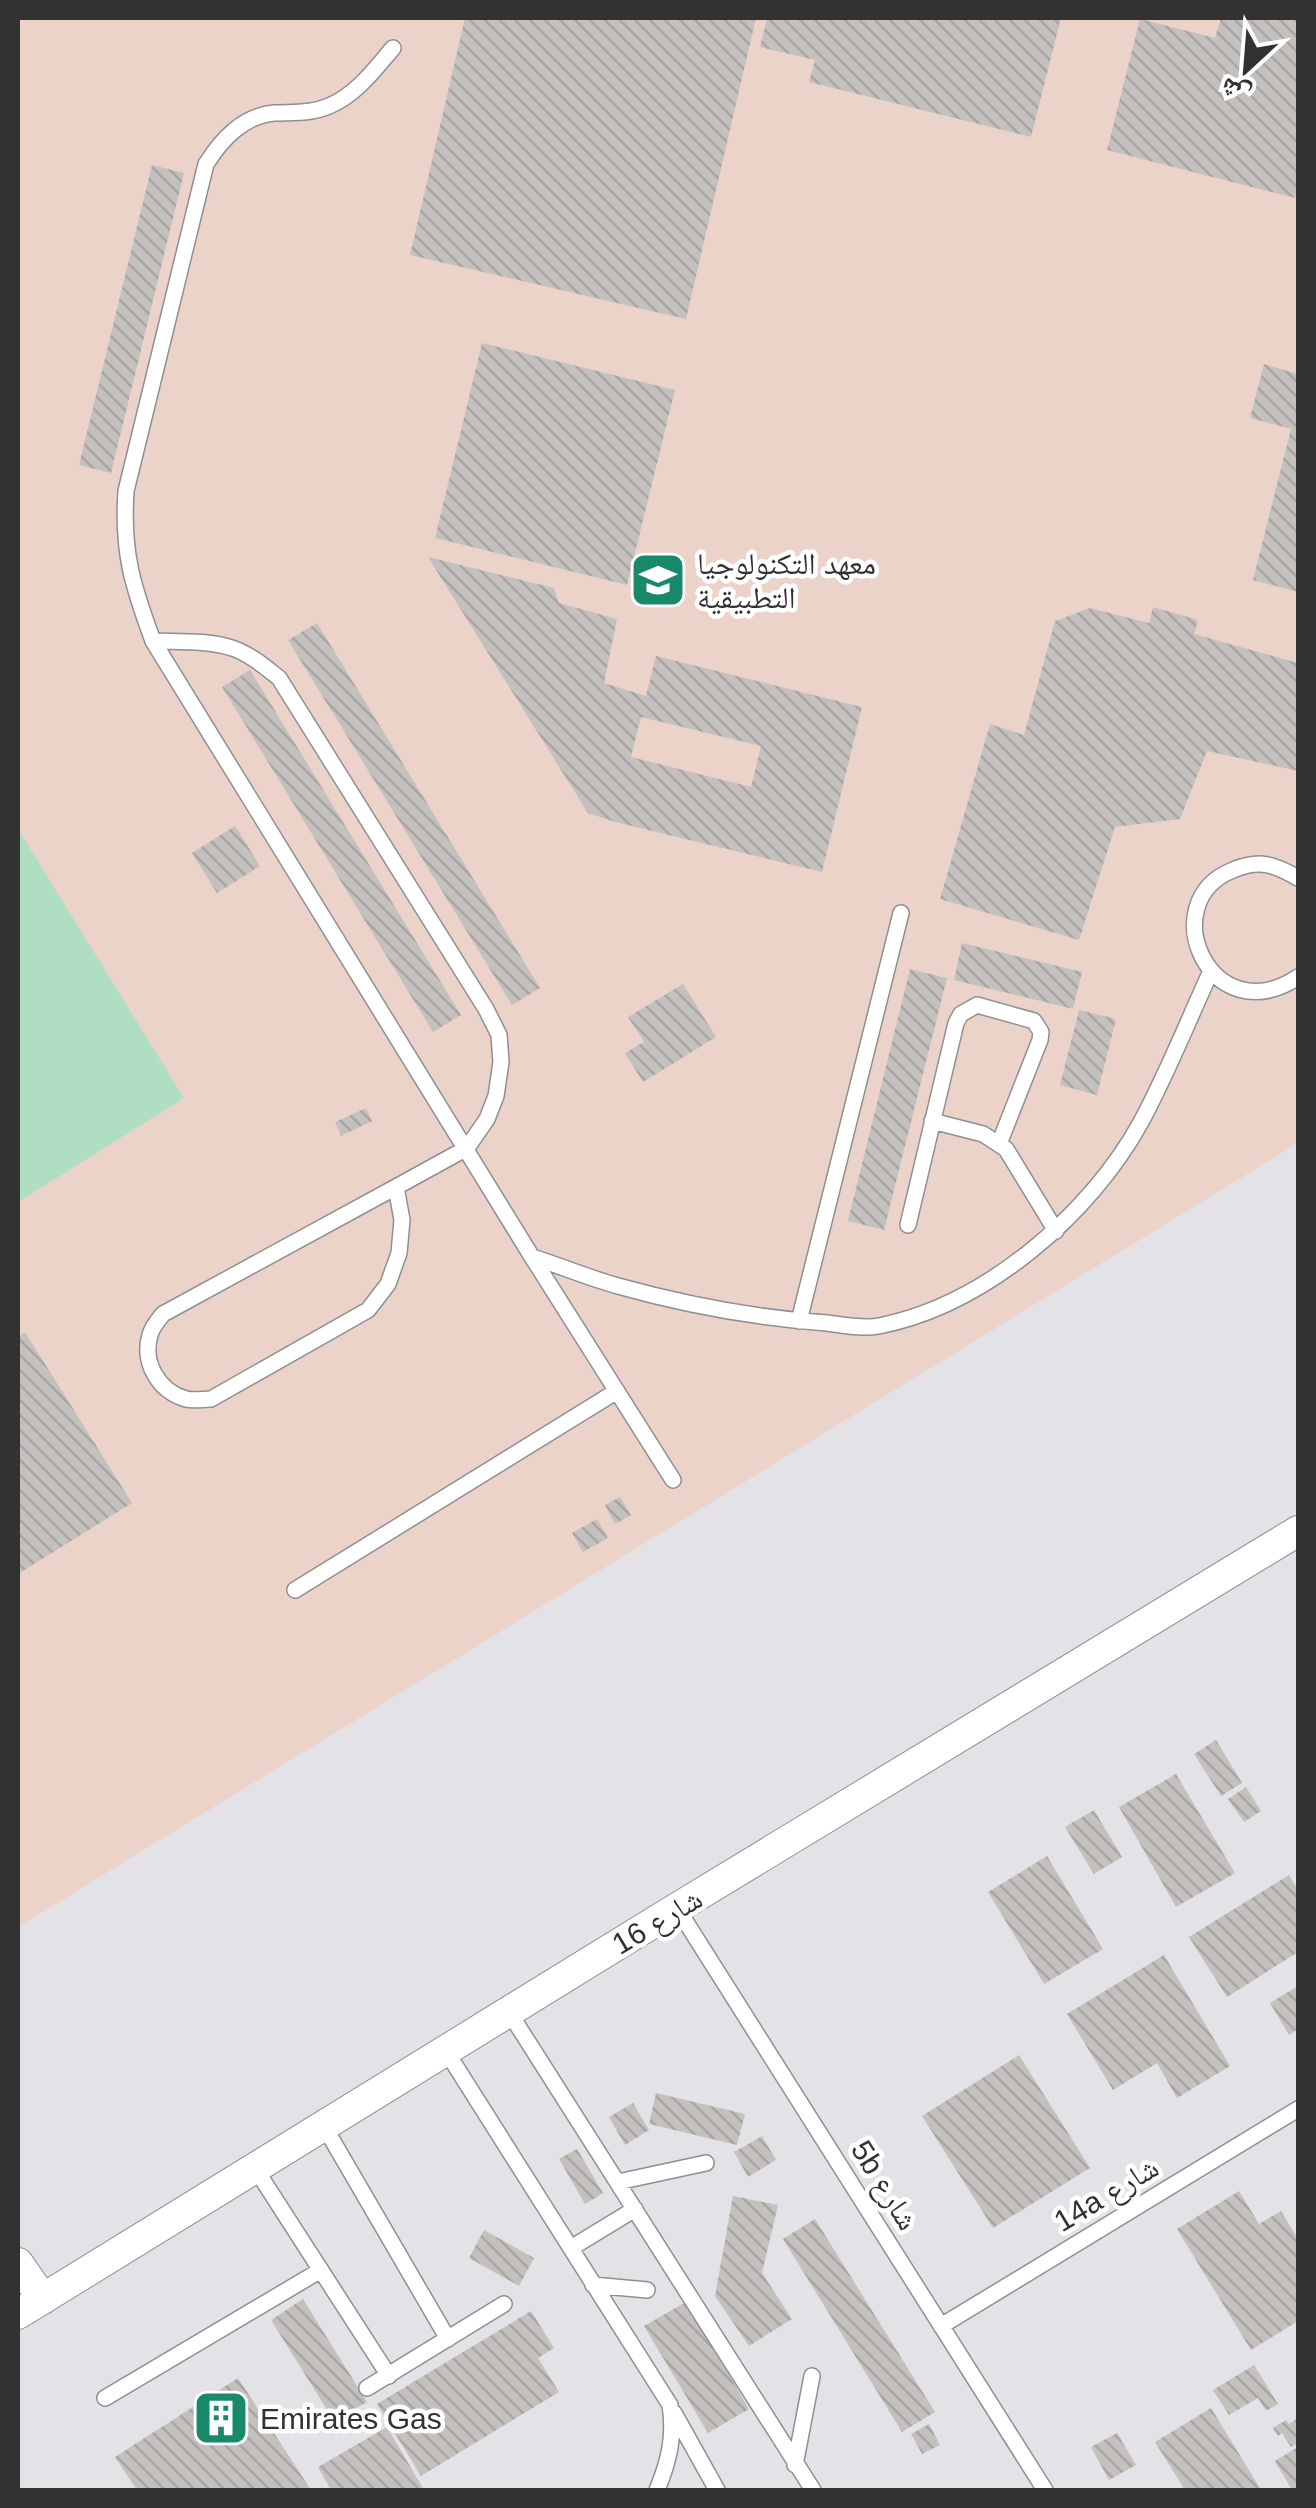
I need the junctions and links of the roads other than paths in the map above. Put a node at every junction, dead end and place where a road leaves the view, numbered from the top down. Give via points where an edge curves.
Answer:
1 (393, 48) dead end
2 (153, 641) junction
3 (1298, 878) edge
4 (901, 913) dead end
5 (1211, 971) junction
6 (1298, 978) edge
7 (932, 1121) junction
8 (999, 1144) junction
9 (467, 1148) junction
10 (396, 1187) junction
11 (908, 1225) dead end
12 (1056, 1231) junction
13 (532, 1256) junction
14 (799, 1322) junction
15 (617, 1391) junction
16 (673, 1480) dead end
17 (1298, 1531) edge
18 (295, 1590) dead end
19 (678, 1908) junction
20 (510, 2012) junction
21 (446, 2051) junction
22 (1298, 2109) edge
23 (324, 2126) junction
24 (706, 2162) dead end
25 (255, 2168) junction
26 (618, 2182) junction
27 (635, 2210) junction
28 (571, 2248) junction
29 (18, 2263) edge
30 (320, 2270) junction
31 (593, 2284) junction
32 (648, 2290) dead end
33 (504, 2304) dead end
34 (30, 2306) edge
35 (942, 2326) junction
36 (448, 2339) junction
37 (388, 2376) junction
38 (812, 2376) dead end
39 (367, 2388) dead end
40 (105, 2398) dead end
41 (670, 2405) junction
42 (796, 2465) junction
43 (808, 2488) edge
44 (657, 2490) edge
45 (717, 2490) edge
46 (1045, 2490) edge

1 - 2 lane via 344,98 310,112 252,120 234,130 206,164 126,491 125,550
2 - 9 lane
2 - 9 lane via 233,648 279,678 486,1009 499,1035 501,1062 492,1108
3 - 5 lane via 1276,865 1248,864 1222,874 1203,894 1194,920 1196,948
4 - 14 lane
5 - 6 lane via 1246,991 1266,992
5 - 12 lane via 1140,1123
7 - 8 lane
7 - 8 lane via 961,1014 977,1005 1034,1021 1040,1040
7 - 11 lane
8 - 12 lane
9 - 10 lane
9 - 13 lane
10 - 10 lane via 163,1314 150,1332 153,1374 188,1400 210,1399 368,1310 388,1284 399,1253
12 - 14 lane via 1001,1274 941,1306 876,1327
13 - 14 lane via 616,1286
13 - 15 lane
15 - 16 lane
15 - 18 lane
17 - 19 street, شارع 16
19 - 20 street, شارع 16
19 - 35 lane, 5b شارع
20 - 21 street, شارع 16
20 - 26 lane
21 - 23 street, شارع 16
21 - 28 lane
22 - 35 lane, 14a شارع
23 - 25 street, شارع 16
23 - 36 lane
24 - 26 lane
25 - 30 lane
25 - 34 street, شارع 16
26 - 27 lane
27 - 28 lane
27 - 42 lane
28 - 31 lane
29 - 34 street
30 - 37 lane
30 - 40 lane
31 - 32 lane
31 - 41 lane
33 - 36 lane
35 - 46 lane, 5b شارع
36 - 37 lane
37 - 39 lane
38 - 42 lane
41 - 44 lane via 671,2448
41 - 45 lane
42 - 43 lane

